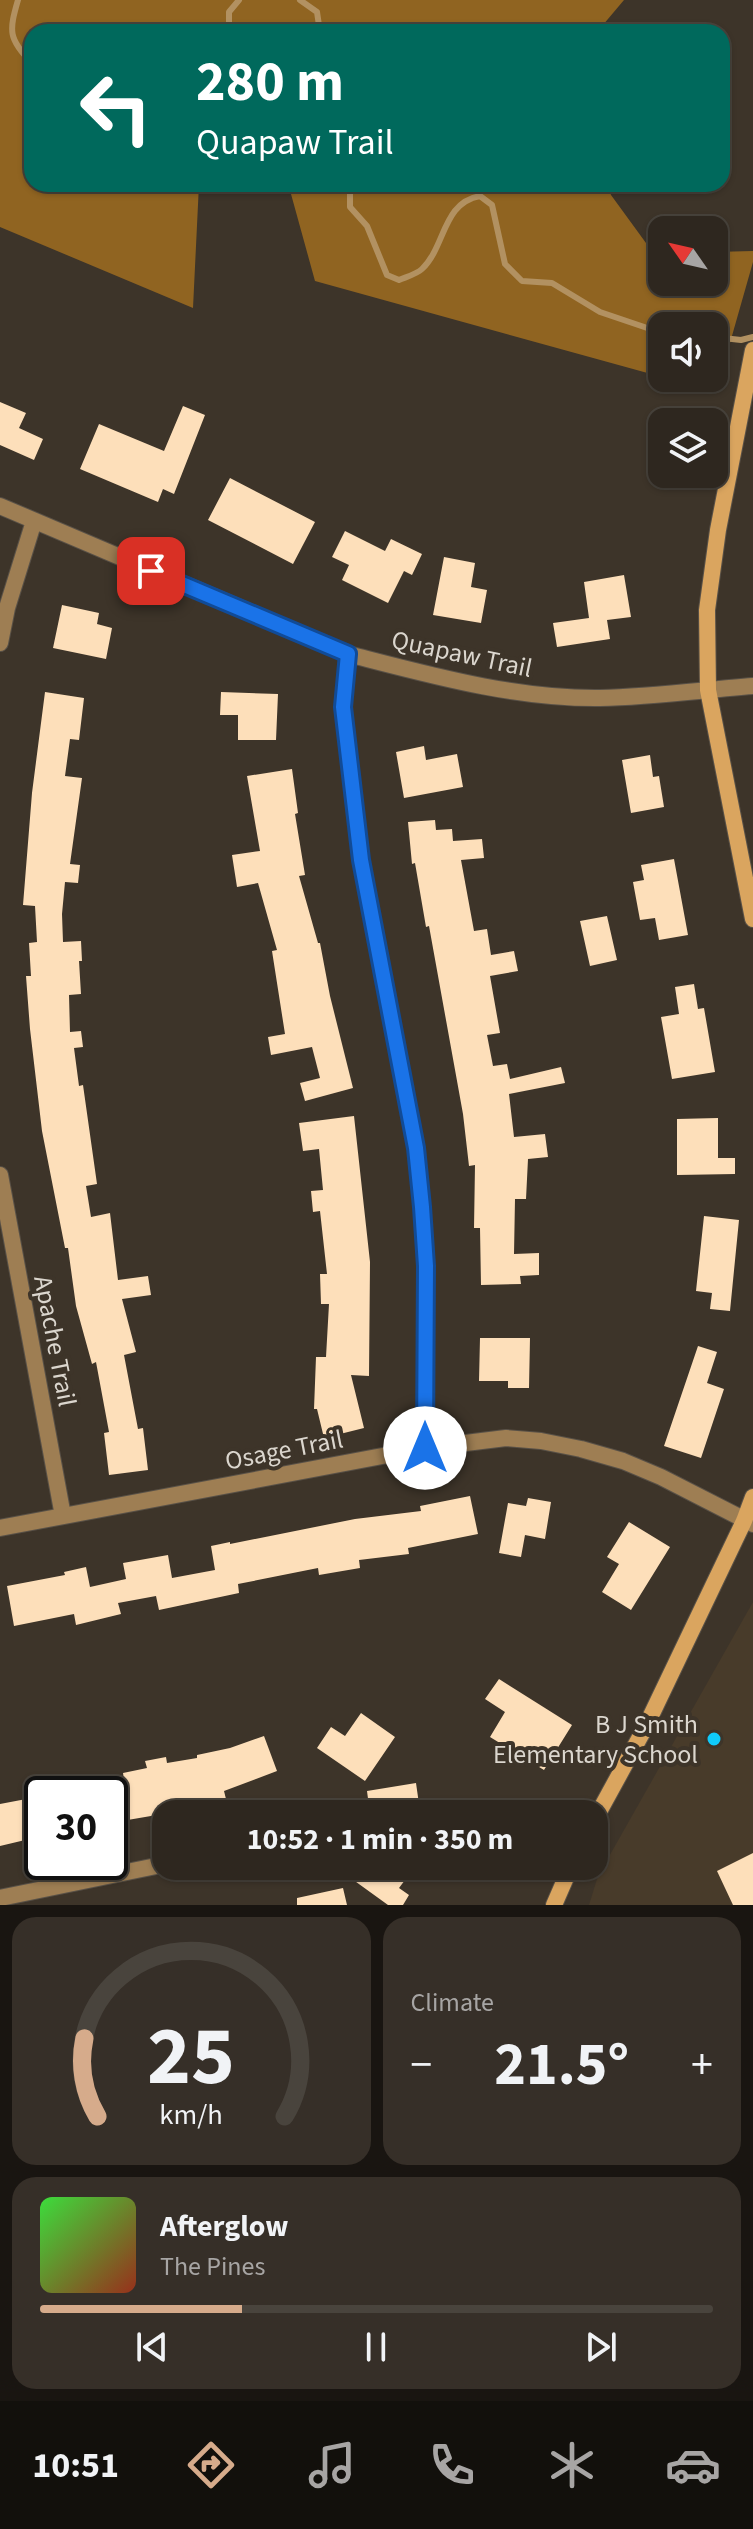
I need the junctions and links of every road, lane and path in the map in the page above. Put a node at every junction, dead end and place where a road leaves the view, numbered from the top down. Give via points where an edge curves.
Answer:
1 (753, 350) edge
2 (0, 506) edge
3 (34, 521) junction
4 (0, 643) edge
5 (348, 654) junction
6 (753, 686) edge
7 (708, 690) junction
8 (753, 919) edge
9 (0, 1175) edge
10 (425, 1448) junction
11 (753, 1497) edge
12 (63, 1516) junction
13 (748, 1522) edge
14 (0, 1528) edge
15 (605, 1800) edge
16 (152, 1868) edge
17 (565, 1880) edge
18 (0, 1898) edge
19 (48, 1898) edge
20 (554, 1905) edge

1 - 7 street via 707,610
2 - 3 street, Quapaw Trail
3 - 4 street
3 - 5 street, Quapaw Trail
5 - 7 street, Quapaw Trail via 539,695 600,698
5 - 10 street via 343,707 361,860 416,1148 422,1207
6 - 7 street, Quapaw Trail
7 - 8 street
9 - 12 street, Apache Trail
10 - 12 street, Osage Trail
10 - 13 street, Osage Trail via 506,1438 581,1449 661,1477
11 - 13 street
12 - 14 street, Osage Trail
13 - 15 street
16 - 19 street
17 - 20 street
18 - 19 street

